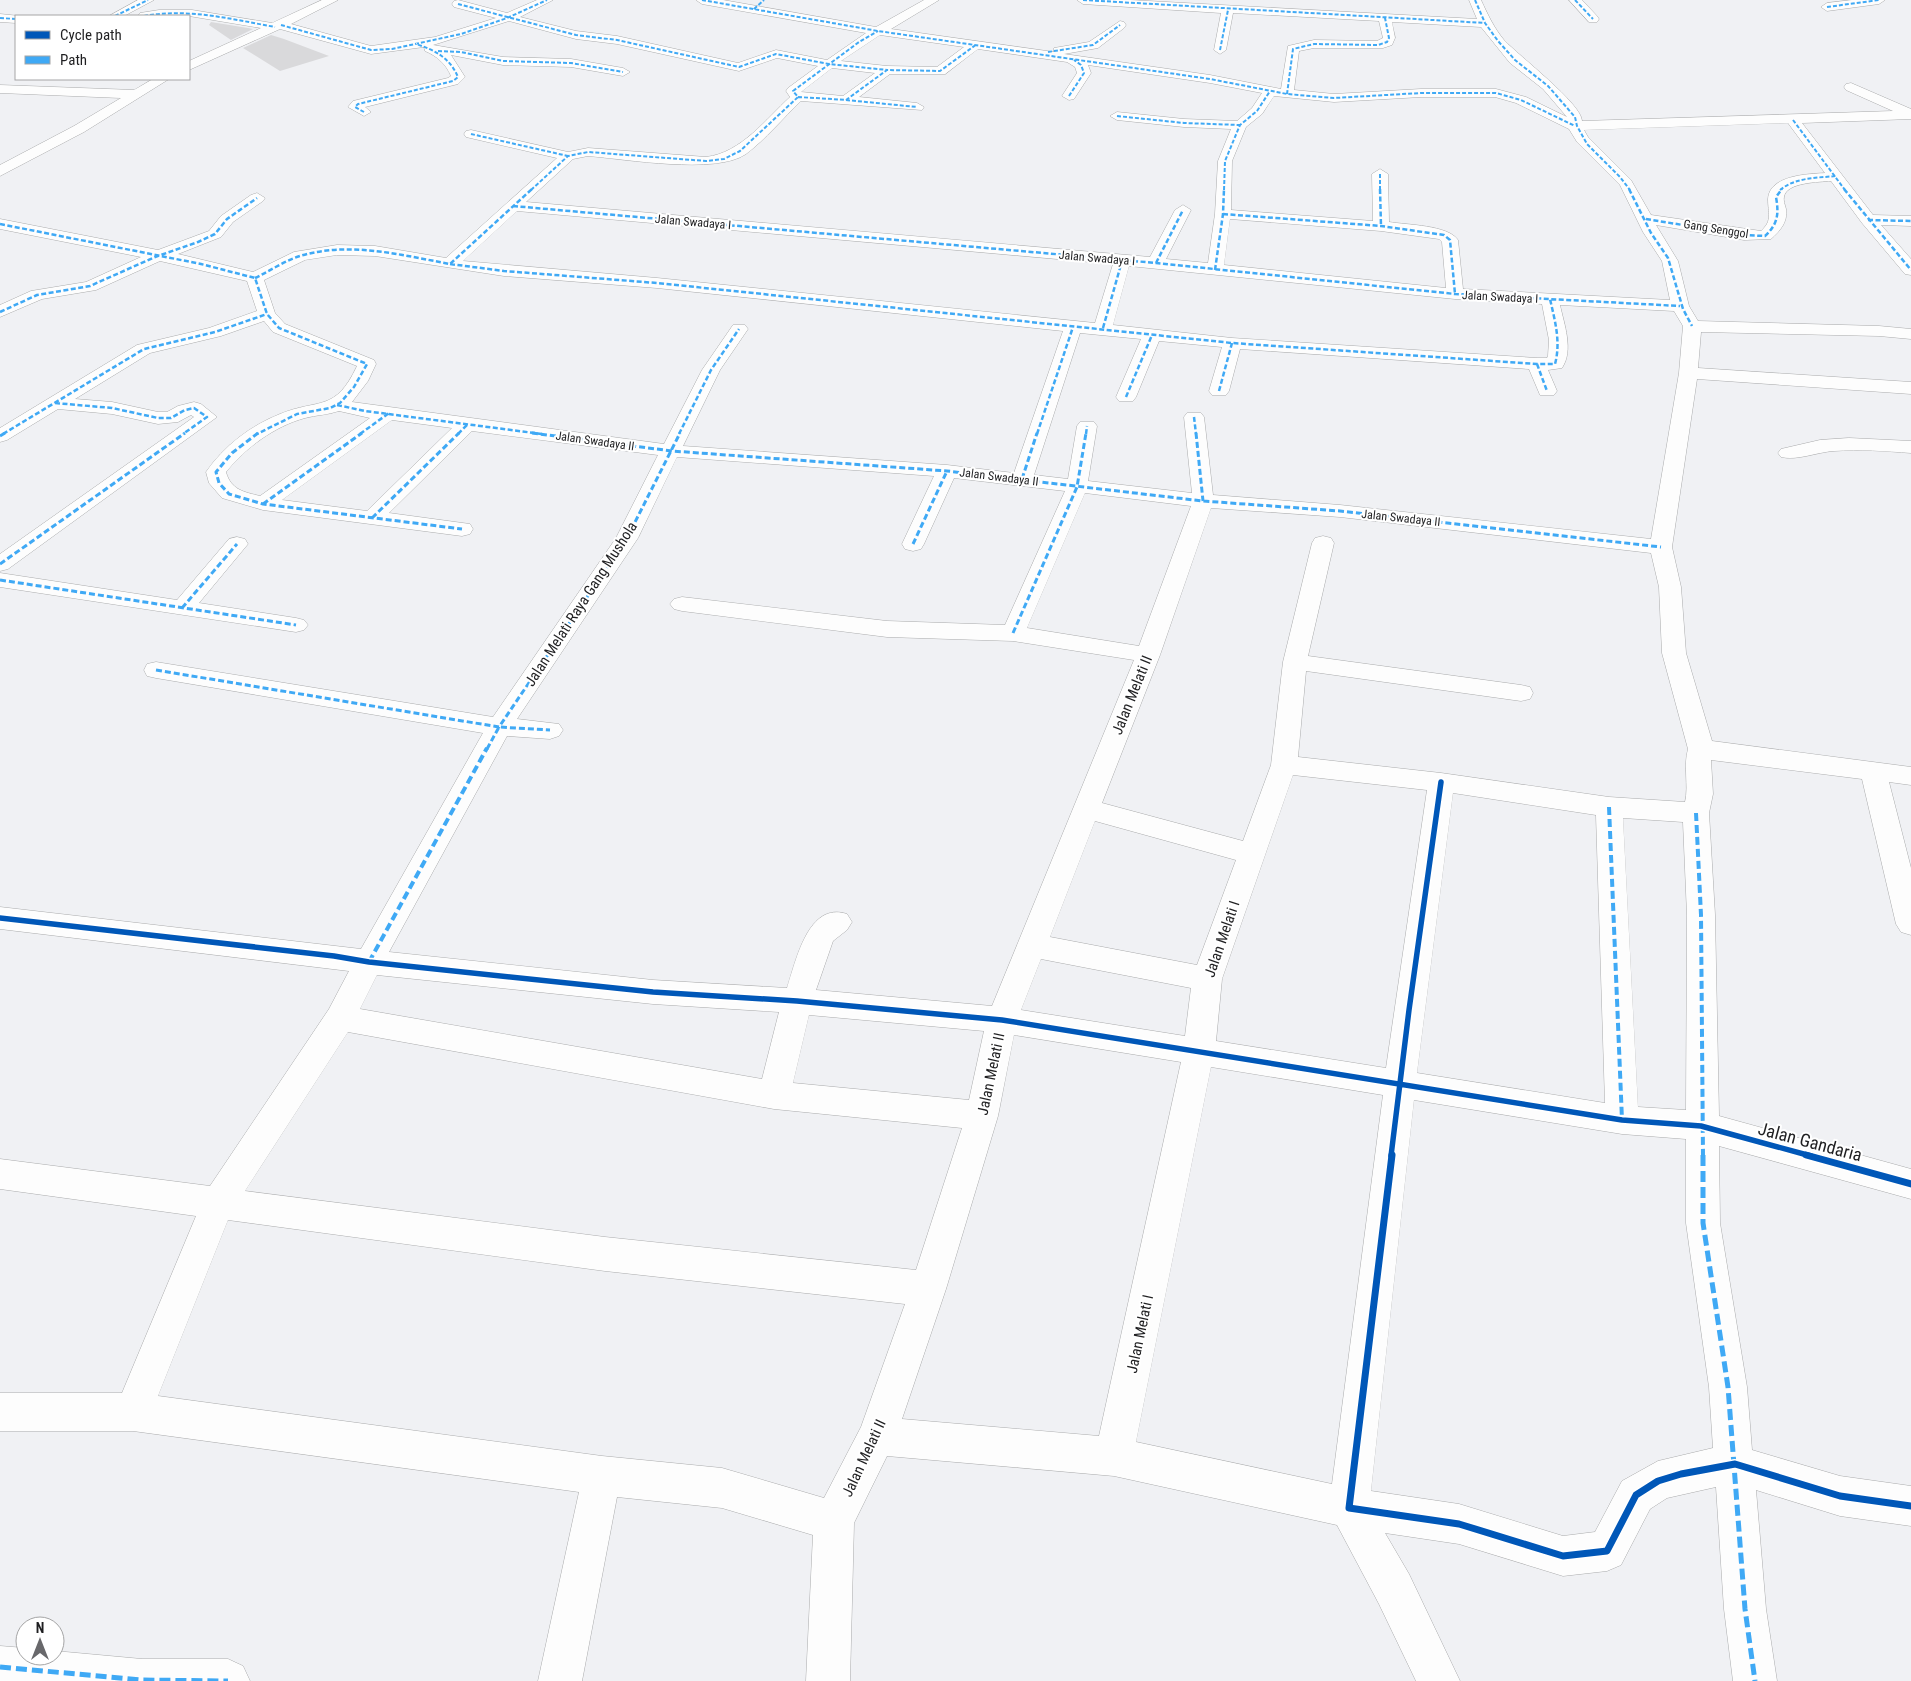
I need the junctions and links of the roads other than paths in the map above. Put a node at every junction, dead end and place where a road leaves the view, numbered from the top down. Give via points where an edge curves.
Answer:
1 (148, 0) edge
2 (332, 0) edge
3 (543, 0) edge
4 (702, 0) edge
5 (764, 0) edge
6 (934, 0) edge
7 (1083, 0) edge
8 (1474, 0) edge
9 (1575, 0) edge
10 (1879, 0) edge
11 (1130, 2) edge
12 (458, 4) dead end
13 (1828, 7) dead end
14 (754, 9) junction
15 (1228, 10) junction
16 (117, 15) edge
17 (150, 15) edge
18 (507, 17) junction
19 (0, 18) edge
20 (1385, 18) junction
21 (15, 19) edge
22 (1593, 19) dead end
23 (1485, 23) junction
24 (1120, 25) dead end
25 (278, 26) junction
26 (878, 31) junction
27 (416, 44) junction
28 (977, 44) junction
29 (1220, 50) dead end
30 (438, 51) junction
31 (1038, 54) junction
32 (1071, 59) junction
33 (829, 64) junction
34 (190, 66) edge
35 (887, 70) junction
36 (623, 72) dead end
37 (160, 80) edge
38 (1851, 87) dead end
39 (0, 89) edge
40 (1270, 91) junction
41 (134, 94) junction
42 (1287, 94) junction
43 (1068, 96) dead end
44 (798, 97) junction
45 (846, 100) junction
46 (917, 107) dead end
47 (364, 112) dead end
48 (1911, 115) edge
49 (1117, 116) dead end
50 (1793, 120) junction
51 (1240, 125) junction
52 (1575, 126) junction
53 (471, 134) dead end
54 (568, 156) junction
55 (0, 171) edge
56 (1380, 174) dead end
57 (1836, 176) junction
58 (257, 198) dead end
59 (513, 206) junction
60 (1182, 210) dead end
61 (1224, 214) junction
62 (1646, 219) junction
63 (1868, 220) junction
64 (1911, 221) edge
65 (0, 224) edge
66 (1380, 226) junction
67 (155, 257) junction
68 (1122, 261) junction
69 (450, 264) junction
70 (1156, 264) junction
71 (1215, 270) junction
72 (1911, 270) edge
73 (255, 278) junction
74 (1455, 294) junction
75 (1550, 299) junction
76 (1680, 306) junction
77 (0, 312) edge
78 (267, 314) junction
79 (1692, 326) junction
80 (1072, 327) junction
81 (1103, 328) junction
82 (739, 329) dead end
83 (1911, 334) edge
84 (1152, 335) junction
85 (1232, 343) junction
86 (1537, 364) junction
87 (1688, 373) junction
88 (1906, 387) edge
89 (1219, 391) dead end
90 (1548, 391) dead end
91 (1126, 397) dead end
92 (55, 403) junction
93 (337, 406) junction
94 (1911, 408) edge
95 (389, 413) junction
96 (1194, 417) dead end
97 (468, 424) junction
98 (1087, 426) dead end
99 (0, 436) edge
100 (1911, 447) edge
101 (672, 451) junction
102 (1788, 453) dead end
103 (946, 470) junction
104 (1022, 479) junction
105 (1077, 487) junction
106 (1203, 501) junction
107 (263, 504) junction
108 (372, 518) junction
109 (462, 529) dead end
110 (1323, 543) dead end
111 (237, 544) dead end
112 (913, 544) dead end
113 (1661, 547) junction
114 (0, 564) edge
115 (0, 580) edge
116 (682, 604) dead end
117 (182, 608) junction
118 (296, 625) dead end
119 (1013, 633) junction
120 (1148, 655) junction
121 (1295, 662) junction
122 (156, 670) dead end
123 (1521, 693) dead end
124 (499, 727) junction
125 (550, 730) dead end
126 (1701, 749) junction
127 (1284, 765) junction
128 (1873, 772) junction
129 (1911, 776) edge
130 (1441, 782) junction
131 (1609, 807) junction
132 (1087, 809) junction
133 (1696, 812) junction
134 (1252, 854) junction
135 (0, 918) edge
136 (837, 922) dead end
137 (1911, 924) edge
138 (1032, 945) junction
139 (369, 962) junction
140 (1207, 979) junction
141 (797, 1001) junction
142 (340, 1018) junction
143 (1002, 1020) junction
144 (1199, 1050) junction
145 (1400, 1084) junction
146 (774, 1095) junction
147 (982, 1116) junction
148 (1622, 1120) junction
149 (1702, 1126) junction
150 (0, 1174) edge
151 (1911, 1184) edge
152 (219, 1201) junction
153 (928, 1289) junction
154 (0, 1412) edge
155 (133, 1412) junction
156 (877, 1436) junction
157 (1114, 1458) junction
158 (1735, 1464) junction
159 (602, 1476) junction
160 (1911, 1506) edge
161 (1349, 1508) junction
162 (834, 1521) junction
163 (0, 1667) edge
164 (228, 1681) edge
165 (560, 1681) edge
166 (828, 1681) edge
167 (1438, 1681) edge
168 (1755, 1681) edge

1 - 16 street
2 - 25 street
3 - 18 street
4 - 14 street
5 - 14 street
6 - 26 street
7 - 11 street
8 - 23 street
9 - 22 street
10 - 13 street
11 - 15 street
12 - 18 street
14 - 26 street
15 - 20 street
15 - 29 street
17 - 25 street via 205,15
18 - 27 street
18 - 33 street via 576,35 617,40 739,66 776,54
19 - 21 street
20 - 23 street
20 - 42 street via 1389,38 1378,45 1314,44 1292,49
23 - 52 street via 1515,60 1548,86 1575,117
24 - 31 street via 1093,45
25 - 27 street via 371,50
25 - 34 street
26 - 28 street
26 - 33 street
27 - 30 street
28 - 31 street
28 - 35 street via 940,71
30 - 36 street via 461,52 503,61 571,63
30 - 47 street via 456,69 458,77 355,107
31 - 32 street
32 - 40 street
32 - 43 street via 1081,65 1084,73
33 - 35 street
33 - 44 street via 793,91
35 - 45 street
37 - 41 street
38 - 48 street
39 - 41 street
40 - 42 street
40 - 51 street via 1258,111
41 - 55 street via 79,129
42 - 52 street via 1334,98 1496,93 1520,100
44 - 45 street
44 - 54 street via 740,151 724,159 706,161 588,152
45 - 46 street
48 - 50 street
49 - 51 street
50 - 52 street
50 - 57 street
51 - 61 street via 1226,161
52 - 62 street via 1582,139 1626,183
53 - 54 street
54 - 59 street
56 - 66 street
57 - 62 street, Gang Senggol via 1789,182 1781,187 1776,197 1780,217 1765,236
57 - 63 street
58 - 67 street via 239,209 208,238
59 - 68 street, Jalan Swadaya I
59 - 69 street
60 - 70 street
61 - 66 street
61 - 71 street
62 - 76 street via 1670,261
63 - 64 street
63 - 72 street
65 - 67 street
66 - 74 street via 1444,235 1450,240
67 - 73 street via 201,264
67 - 77 street via 90,286 37,295
68 - 70 street, Jalan Swadaya I
68 - 81 street
69 - 73 street via 376,252 335,250 300,256
69 - 80 street
70 - 71 street, Jalan Swadaya I
71 - 74 street, Jalan Swadaya I
73 - 78 street
74 - 75 street, Jalan Swadaya I
75 - 76 street, Jalan Swadaya I
75 - 86 street via 1559,342 1558,356 1555,364
76 - 79 street
78 - 92 street via 215,332 144,350
78 - 93 street via 279,328 367,364 363,377
79 - 83 street
79 - 87 street
80 - 81 street
80 - 104 street
81 - 84 street
82 - 101 street, Jalan Melati Raya Gang Mushola via 711,370
84 - 85 street
84 - 91 street
85 - 86 street
85 - 89 street
86 - 90 street
87 - 88 street
87 - 113 street
88 - 94 street
92 - 99 street
92 - 114 street via 112,408 158,418 171,418 194,408 207,416
93 - 95 street, Jalan Swadaya II
93 - 107 street via 298,414 270,425 223,462 216,472 219,483 229,494
95 - 97 street, Jalan Swadaya II
95 - 107 street
96 - 106 street, Jalan Melati II
97 - 101 street, Jalan Swadaya II
97 - 108 street
98 - 105 street
100 - 102 street via 1861,442 1821,445
101 - 103 street, Jalan Swadaya II
101 - 124 street, Jalan Melati Raya Gang Mushola via 627,538
103 - 104 street, Jalan Swadaya II
103 - 112 street
104 - 105 street, Jalan Swadaya II
105 - 106 street, Jalan Swadaya II
105 - 119 street
106 - 113 street, Jalan Swadaya II via 1340,511
106 - 120 street, Jalan Melati II
107 - 108 street
108 - 109 street
110 - 121 street, Jalan Melati I
111 - 117 street
113 - 126 street via 1670,587 1674,653
115 - 117 street
116 - 119 street via 887,630
117 - 118 street
119 - 120 street
120 - 132 street, Jalan Melati II
121 - 123 street
121 - 127 street, Jalan Melati I
122 - 124 street
124 - 125 street
124 - 139 street, Jalan Melati Raya Gang Mushola
126 - 128 street
126 - 133 street via 1698,760 1700,794
127 - 130 street
127 - 134 street, Jalan Melati I
128 - 129 street
128 - 137 street
130 - 131 street
130 - 145 street
131 - 133 street
131 - 148 street
132 - 134 street
132 - 138 street, Jalan Melati II
133 - 149 street via 1701,915
134 - 140 street, Jalan Melati I
135 - 139 street, Jalan Gandaria
136 - 141 street via 821,934
138 - 140 street
138 - 143 street, Jalan Melati II
139 - 141 street, Jalan Gandaria via 653,992
139 - 142 street, Jalan Melati Raya Gang Mushola
140 - 144 street, Jalan Melati I
141 - 143 street, Jalan Gandaria
141 - 146 street
142 - 146 street
142 - 152 street, Jalan Melati Raya Gang Mushola
143 - 144 street, Jalan Gandaria
143 - 147 street, Jalan Melati II
144 - 145 street, Jalan Gandaria
144 - 157 street, Jalan Melati I
145 - 148 street, Jalan Gandaria
145 - 161 street
146 - 147 street
147 - 153 street, Jalan Melati II
148 - 149 street, Jalan Gandaria
149 - 151 street, Jalan Gandaria
149 - 158 street via 1703,1223 1728,1387
150 - 152 street
152 - 153 street via 605,1254
152 - 155 street, Jalan Melati Raya Gang Mushola
153 - 156 street, Jalan Melati II
154 - 155 street
155 - 159 street
156 - 157 street
156 - 162 street, Jalan Melati II
157 - 161 street
158 - 160 street via 1840,1496
158 - 161 street via 1658,1481 1636,1495 1607,1551 1563,1556 1459,1524
158 - 168 street via 1744,1609
159 - 162 street via 722,1488
159 - 165 street
161 - 167 street via 1394,1589
162 - 166 street, Jalan Melati II
163 - 164 street via 142,1680

